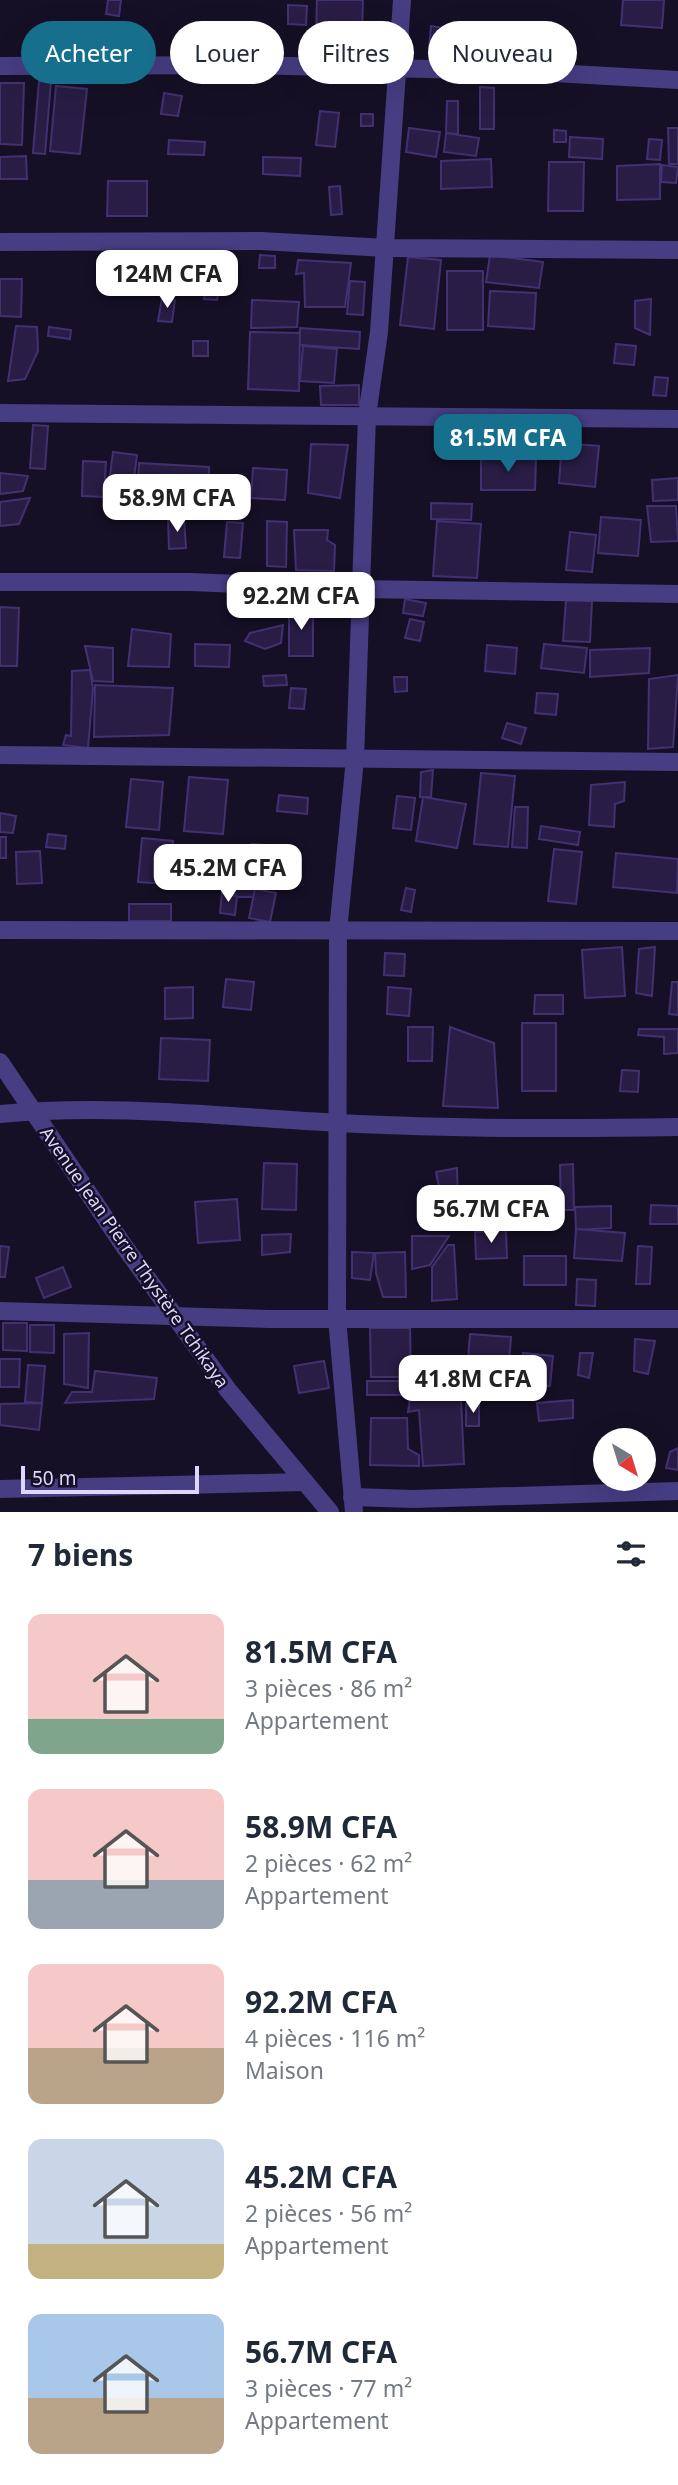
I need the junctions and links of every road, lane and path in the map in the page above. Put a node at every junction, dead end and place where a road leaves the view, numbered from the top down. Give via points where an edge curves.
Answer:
1 (402, 0) edge
2 (400, 21) edge
3 (0, 66) edge
4 (298, 68) edge
5 (414, 69) edge
6 (678, 80) edge
7 (395, 84) edge
8 (0, 242) edge
9 (386, 248) junction
10 (678, 250) edge
11 (0, 413) edge
12 (367, 416) junction
13 (678, 419) edge
14 (0, 582) edge
15 (359, 589) junction
16 (678, 594) edge
17 (0, 755) edge
18 (355, 759) junction
19 (678, 762) edge
20 (0, 930) edge
21 (338, 930) junction
22 (678, 931) edge
23 (0, 1062) edge
24 (34, 1111) junction
25 (0, 1114) edge
26 (338, 1123) junction
27 (678, 1128) edge
28 (0, 1311) edge
29 (176, 1317) junction
30 (337, 1318) junction
31 (678, 1319) edge
32 (305, 1482) junction
33 (0, 1489) edge
34 (678, 1491) edge
35 (353, 1504) edge
36 (330, 1512) edge

1 - 2 street
3 - 4 street
5 - 6 street
7 - 9 street
8 - 9 street via 261,241
9 - 10 street
9 - 12 street
11 - 12 street
12 - 13 street
12 - 15 street
14 - 15 street via 191,582
15 - 16 street
15 - 18 street
17 - 18 street
18 - 19 street
18 - 21 street
20 - 21 street
21 - 22 street
21 - 26 street
23 - 24 street, Avenue Jean Pierre Thystère Tchikaya
24 - 25 street
24 - 26 street via 202,1114
24 - 29 street, Avenue Jean Pierre Thystère Tchikaya
26 - 27 street via 474,1130
26 - 30 street
28 - 29 street
29 - 30 street
29 - 32 street, Avenue Jean Pierre Thystère Tchikaya via 228,1390
30 - 31 street
30 - 35 street
32 - 33 street
32 - 36 street, Avenue Jean Pierre Thystère Tchikaya
34 - 35 street

